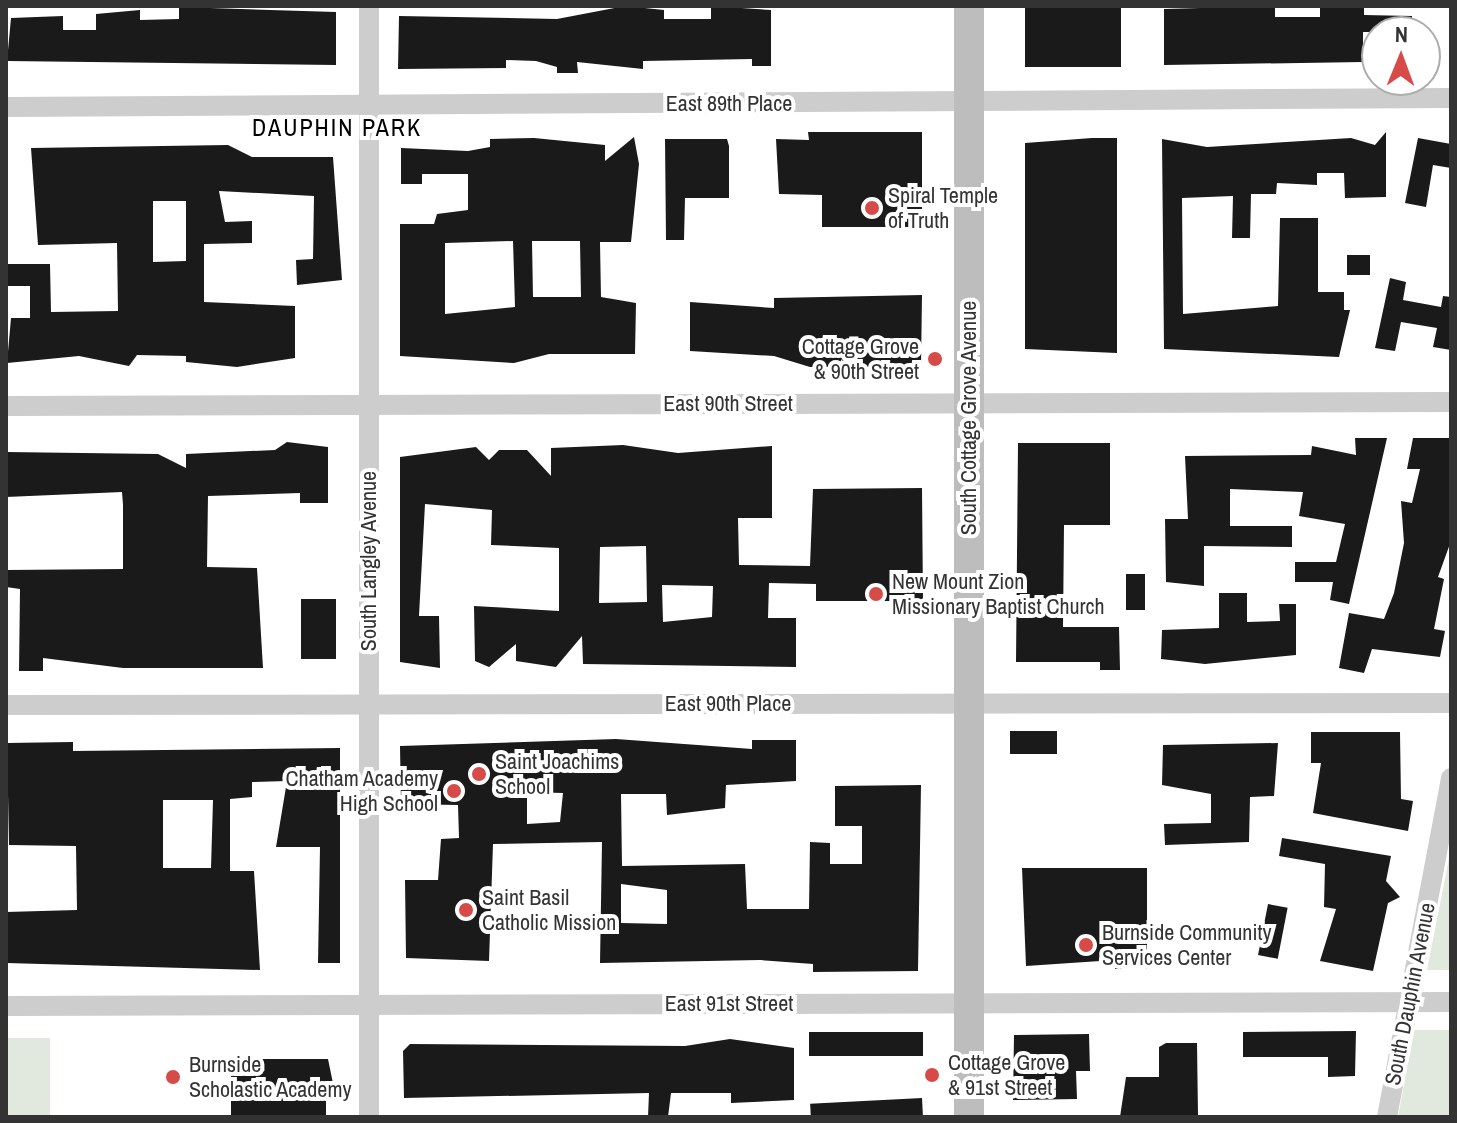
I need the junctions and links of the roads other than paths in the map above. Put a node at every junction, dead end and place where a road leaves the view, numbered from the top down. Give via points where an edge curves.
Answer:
1 (369, 6) edge
2 (969, 6) edge
3 (1451, 98) edge
4 (969, 104) junction
5 (369, 105) junction
6 (6, 107) edge
7 (1451, 402) edge
8 (969, 403) junction
9 (369, 405) junction
10 (6, 406) edge
11 (369, 703) junction
12 (1451, 703) edge
13 (6, 705) edge
14 (970, 705) junction
15 (1451, 778) edge
16 (1408, 1002) junction
17 (1451, 1002) edge
18 (969, 1004) junction
19 (369, 1005) junction
20 (6, 1006) edge
21 (369, 1117) edge
22 (969, 1117) edge
23 (1387, 1117) edge

1 - 5 street, South Langley Avenue
2 - 4 main road, South Cottage Grove Avenue
3 - 4 street, East 89th Place
4 - 5 street, East 89th Place
4 - 8 main road, South Cottage Grove Avenue
5 - 6 street, East 89th Place
5 - 9 street, South Langley Avenue
7 - 8 street, East 90th Street
8 - 9 street, East 90th Street
8 - 14 main road, South Cottage Grove Avenue
9 - 10 street, East 90th Street
9 - 11 street, South Langley Avenue
11 - 13 street, East 90th Place
11 - 14 street, East 90th Place
11 - 19 street, South Langley Avenue
12 - 14 street, East 90th Place
14 - 18 main road, South Cottage Grove Avenue
15 - 16 street, South Dauphin Avenue
16 - 17 street, East 91st Street
16 - 18 street, East 91st Street
16 - 23 street, South Dauphin Avenue
18 - 19 street, East 91st Street
18 - 22 main road, South Cottage Grove Avenue
19 - 20 street, East 91st Street
19 - 21 street, South Langley Avenue

